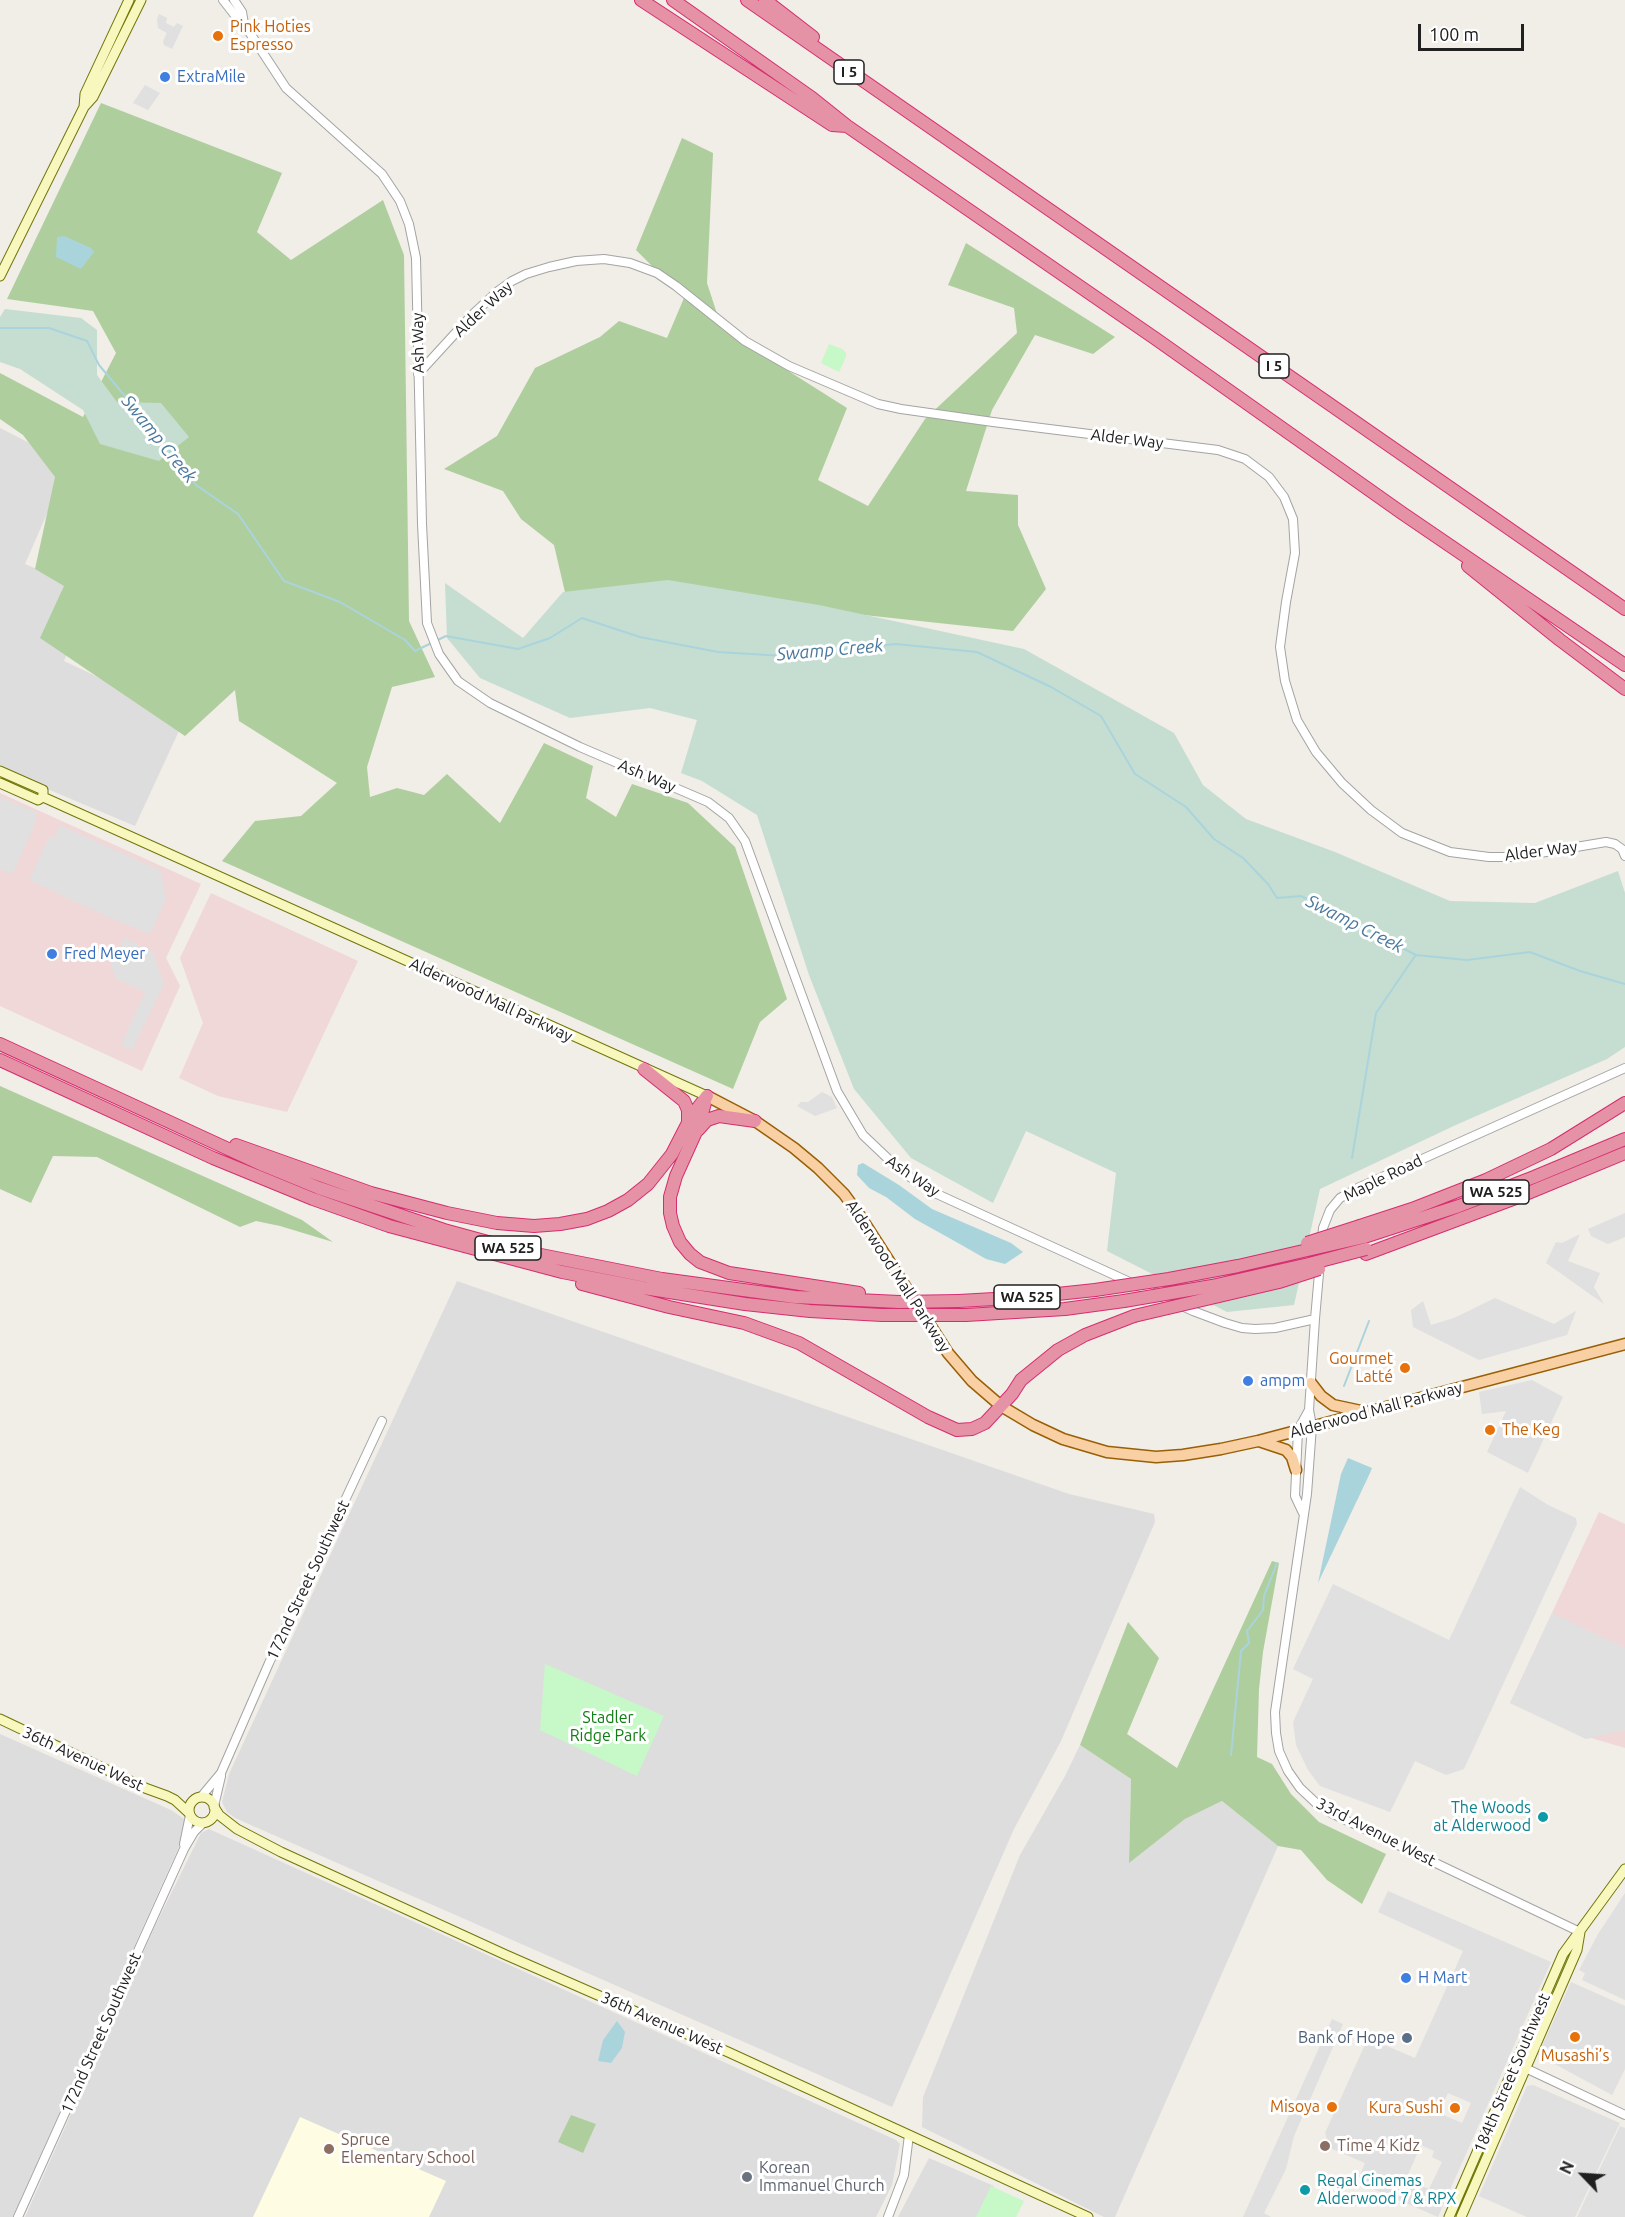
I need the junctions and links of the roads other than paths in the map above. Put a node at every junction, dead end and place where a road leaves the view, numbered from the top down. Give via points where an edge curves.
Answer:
1 (129, 0) edge
2 (141, 0) edge
3 (223, 0) edge
4 (234, 0) edge
5 (641, 0) edge
6 (673, 0) edge
7 (741, 0) edge
8 (747, 0) edge
9 (765, 0) edge
10 (776, 20) junction
11 (244, 24) junction
12 (84, 107) junction
13 (923, 123) junction
14 (847, 126) junction
15 (0, 276) edge
16 (418, 374) junction
17 (1402, 513) junction
18 (1625, 609) edge
19 (1625, 665) edge
20 (1625, 689) edge
21 (0, 771) edge
22 (0, 783) edge
23 (43, 797) junction
24 (1625, 856) edge
25 (0, 1044) edge
26 (0, 1060) edge
27 (1625, 1068) edge
28 (644, 1069) junction
29 (707, 1096) junction
30 (1625, 1103) edge
31 (755, 1121) junction
32 (170, 1122) junction
33 (692, 1129) junction
34 (1625, 1139) edge
35 (1625, 1153) edge
36 (1625, 1159) edge
37 (1577, 1173) junction
38 (1364, 1241) junction
39 (461, 1246) junction
40 (866, 1298) junction
41 (1315, 1319) junction
42 (1625, 1344) edge
43 (1311, 1383) junction
44 (1001, 1406) junction
45 (1310, 1410) junction
46 (1364, 1412) junction
47 (382, 1421) dead end
48 (1312, 1426) junction
49 (1299, 1430) junction
50 (1258, 1441) junction
51 (1296, 1470) junction
52 (1303, 1513) junction
53 (0, 1719) edge
54 (221, 1773) junction
55 (168, 1796) junction
56 (198, 1798) junction
57 (214, 1807) junction
58 (190, 1814) junction
59 (204, 1823) junction
60 (237, 1829) junction
61 (184, 1849) junction
62 (1625, 1869) edge
63 (1580, 1932) junction
64 (1521, 2066) junction
65 (1625, 2115) edge
66 (909, 2135) junction
67 (1483, 2167) junction
68 (18, 2217) edge
69 (888, 2217) edge
70 (1088, 2217) edge
71 (1449, 2217) edge
72 (1455, 2217) edge
73 (1461, 2217) edge

1 - 12 main road via 85,94
2 - 12 main road via 93,98
3 - 11 street, Ash Way
4 - 11 street, Ash Way
5 - 14 highway via 832,125
6 - 14 highway, I 5
7 - 10 highway
8 - 10 highway, I 5
9 - 13 highway
10 - 13 highway, I 5
11 - 16 street, Ash Way via 286,88 373,164 400,201 416,258
12 - 15 main road
13 - 18 highway, I 5
14 - 17 highway, I 5
16 - 24 street, Alder Way via 472,315 512,281 549,267 604,260 630,263 657,273 745,341 789,366 878,404 1218,450 1245,459 1269,477 1284,497 1293,519 1295,553 1281,647 1285,681 1297,720 1316,752 1342,783 1402,833 1450,852 1516,857 1606,842 1622,849
16 - 41 street, Ash Way via 427,612 435,647 458,681 490,703 708,802 729,818 745,840 837,1091 875,1149 937,1194 1193,1311 1255,1329
17 - 19 highway, I 5
17 - 20 highway
21 - 23 main road, Alderwood Mall Parkway via 43,790
22 - 23 main road, Alderwood Mall Parkway via 38,800
23 - 28 main road, Alderwood Mall Parkway
25 - 32 highway, WA 525
26 - 39 highway, WA 525 via 292,1190 389,1226
27 - 41 street, Maple Road via 1340,1198 1323,1228
28 - 29 main road, Alderwood Mall Parkway
28 - 33 highway via 684,1101
29 - 31 main road, Alderwood Mall Parkway
29 - 33 highway
30 - 38 highway via 1551,1149 1412,1209
31 - 33 highway via 719,1116
31 - 44 main road, Alderwood Mall Parkway via 818,1168 843,1194 948,1353 972,1382
32 - 33 highway via 371,1193 447,1214 534,1226 587,1219 628,1200 648,1184
32 - 40 highway, WA 525 via 319,1188 521,1251 738,1291
33 - 40 highway via 670,1197 673,1226 690,1254 729,1273
34 - 38 highway, WA 525
35 - 37 highway, WA 525
36 - 37 highway via 1599,1170
37 - 38 highway, WA 525 via 1419,1234
38 - 39 highway, WA 525, bridge via 1310,1264 1212,1286 1065,1309 966,1315 882,1315 756,1305 562,1272
38 - 40 highway, WA 525, bridge via 1095,1290 959,1301
38 - 44 highway, bridge via 1279,1282 1134,1316 1085,1335 1058,1350 1021,1380
39 - 44 highway via 469,1256 773,1333 823,1355 957,1430 985,1423
41 - 43 street, Maple Road
42 - 46 main road, Alderwood Mall Parkway
43 - 45 street, Maple Road
43 - 46 main road via 1333,1405
44 - 50 main road, Alderwood Mall Parkway via 1063,1439 1107,1452 1183,1455
45 - 48 street, Maple Road
45 - 49 street, Maple Road
46 - 48 main road, Alderwood Mall Parkway
47 - 54 street, 172nd Street Southwest
48 - 49 main road, Alderwood Mall Parkway
48 - 52 street, 33rd Avenue West
49 - 50 main road, Alderwood Mall Parkway
49 - 51 street, 33rd Avenue West
50 - 51 main road via 1286,1450
51 - 52 street, 33rd Avenue West via 1295,1496
52 - 63 street, 33rd Avenue West via 1275,1712 1279,1751 1288,1771 1300,1788 1333,1814
53 - 55 main road, 36th Avenue West
54 - 56 street, 172nd Street Southwest
54 - 57 street, 172nd Street Southwest
55 - 56 main road, 36th Avenue West
55 - 58 main road, 36th Avenue West
56 - 57 main road via 209,1799
56 - 58 main road via 190,1804
57 - 59 main road via 212,1818
57 - 60 main road, 36th Avenue West
58 - 59 main road
58 - 61 street, 172nd Street Southwest
59 - 60 main road, 36th Avenue West
59 - 61 street, 172nd Street Southwest
60 - 66 main road, 36th Avenue West
61 - 68 street, 172nd Street Southwest
62 - 63 main road, 184th Street Southwest
63 - 64 main road, 184th Street Southwest via 1563,1954
64 - 65 street
64 - 67 main road, 184th Street Southwest
64 - 71 main road, 184th Street Southwest
66 - 69 street via 904,2175
66 - 70 main road, 36th Avenue West
67 - 72 main road via 1475,2172
67 - 73 main road, 184th Street Southwest

